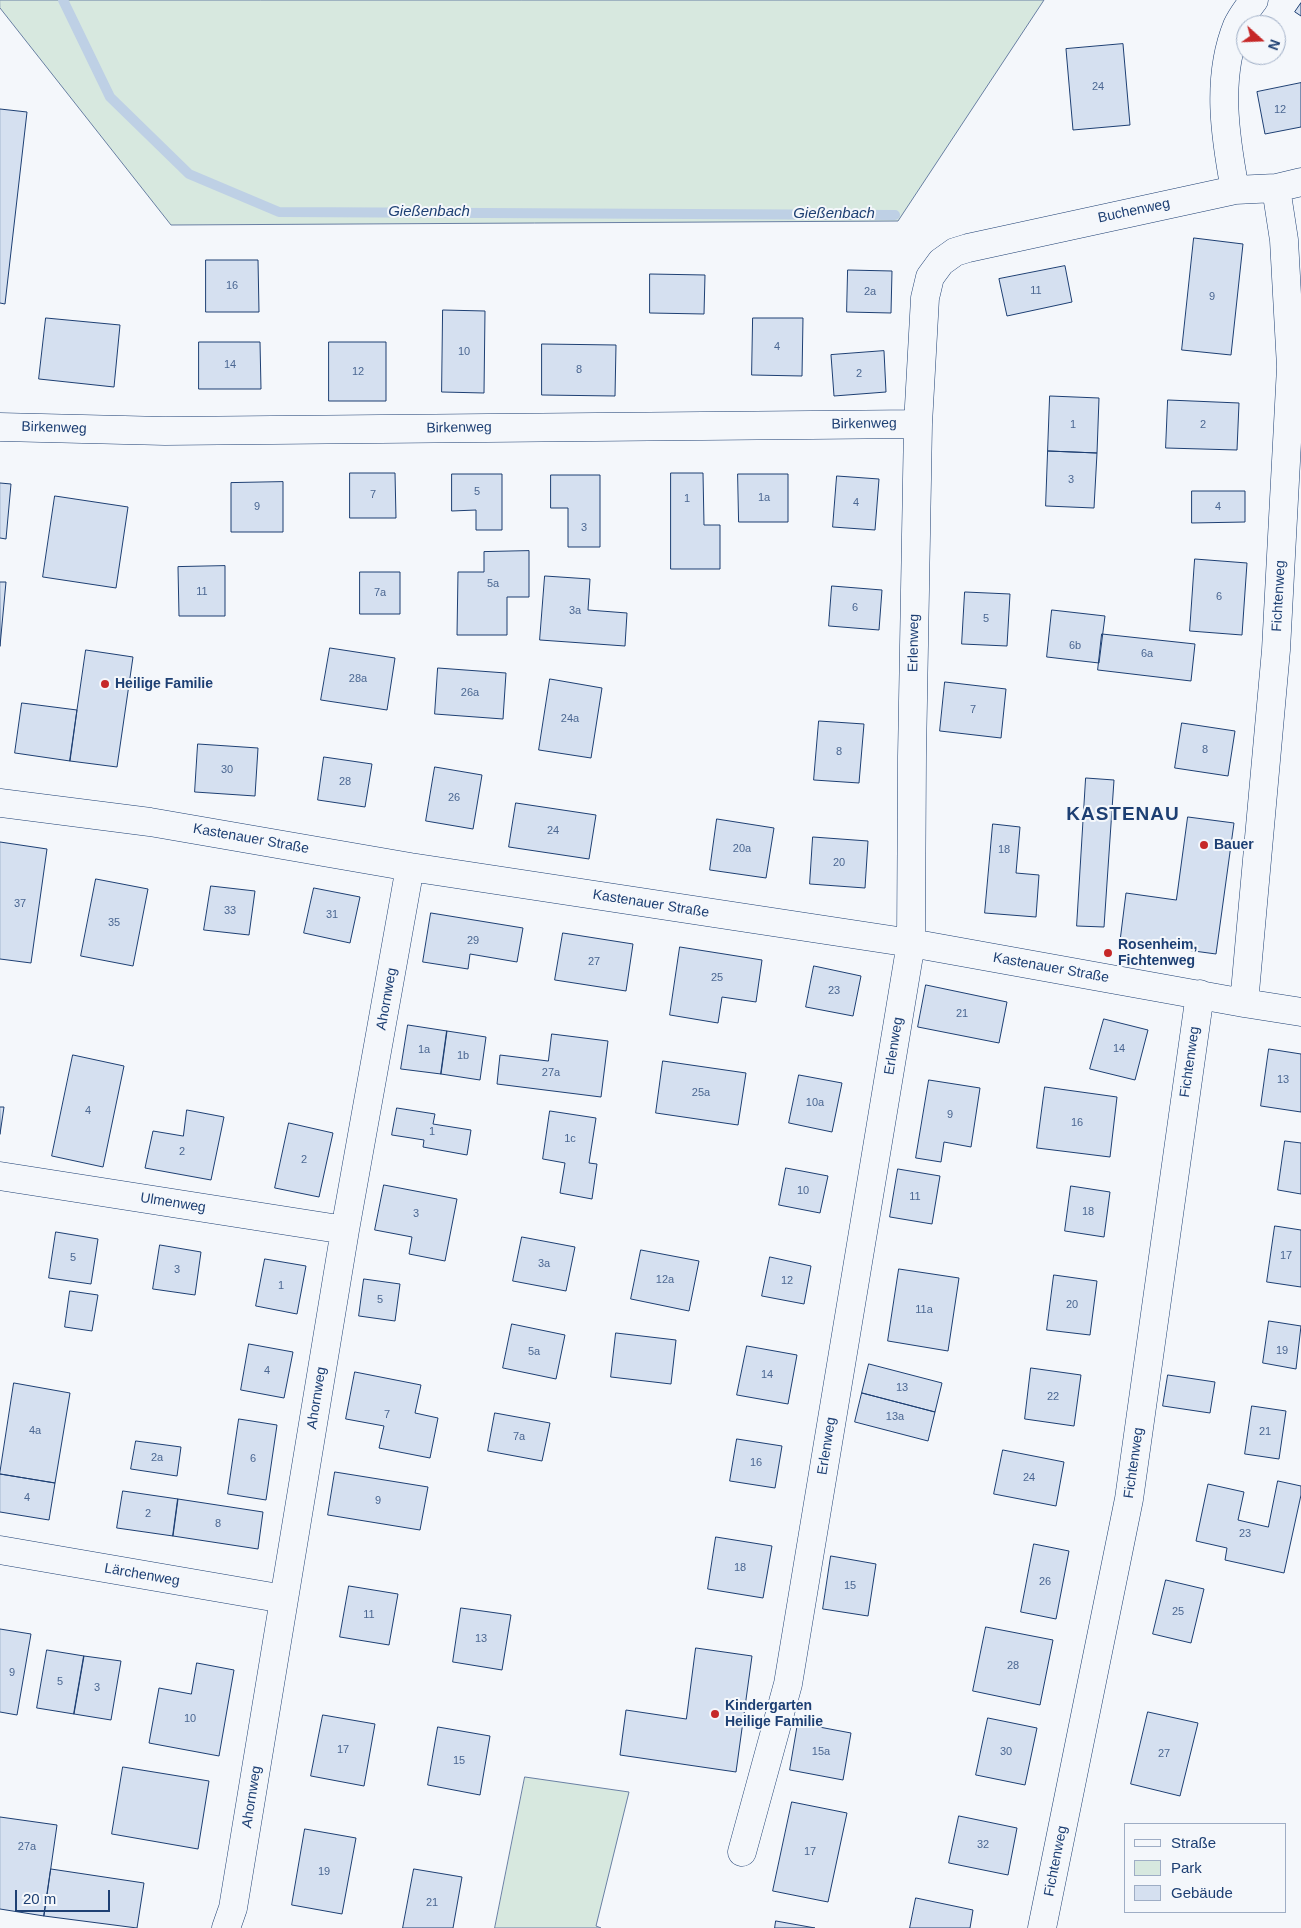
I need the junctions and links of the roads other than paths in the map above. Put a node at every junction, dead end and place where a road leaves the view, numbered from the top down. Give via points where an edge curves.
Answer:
1 (1254, 0) edge
2 (1288, 185) edge
3 (1234, 190) junction
4 (968, 248) joint
5 (918, 424) junction
6 (0, 426) edge
7 (0, 803) edge
8 (410, 867) junction
9 (911, 943) junction
10 (1200, 994) junction
11 (1244, 1003) junction
12 (1301, 1012) edge
13 (0, 1176) edge
14 (345, 1230) junction
15 (0, 1550) edge
16 (284, 1599) junction
17 (742, 1852) dead end
18 (226, 1928) edge
19 (1042, 1928) edge

1 - 3 street via 1238,25 1227,59 1224,93 1226,141
2 - 3 street, Buchenweg
2 - 11 street, Fichtenweg via 1284,240 1291,367 1276,650
3 - 4 street, Buchenweg
4 - 5 street, Erlenweg via 954,252 930,277 925,298
5 - 6 street, Birkenweg via 165,431
5 - 9 street, Erlenweg
7 - 8 street, Kastenauer Straße via 150,822
8 - 9 street, Kastenauer Straße
8 - 14 street, Ahornweg
9 - 10 street, Kastenauer Straße
9 - 17 street, Erlenweg via 788,1684
10 - 11 street, Kastenauer Straße
10 - 19 street, Fichtenweg via 1129,1500
11 - 12 street, Kastenauer Straße
13 - 14 street, Ulmenweg
14 - 16 street, Ahornweg
15 - 16 street, Lärchenweg
16 - 18 street, Ahornweg via 233,1908

